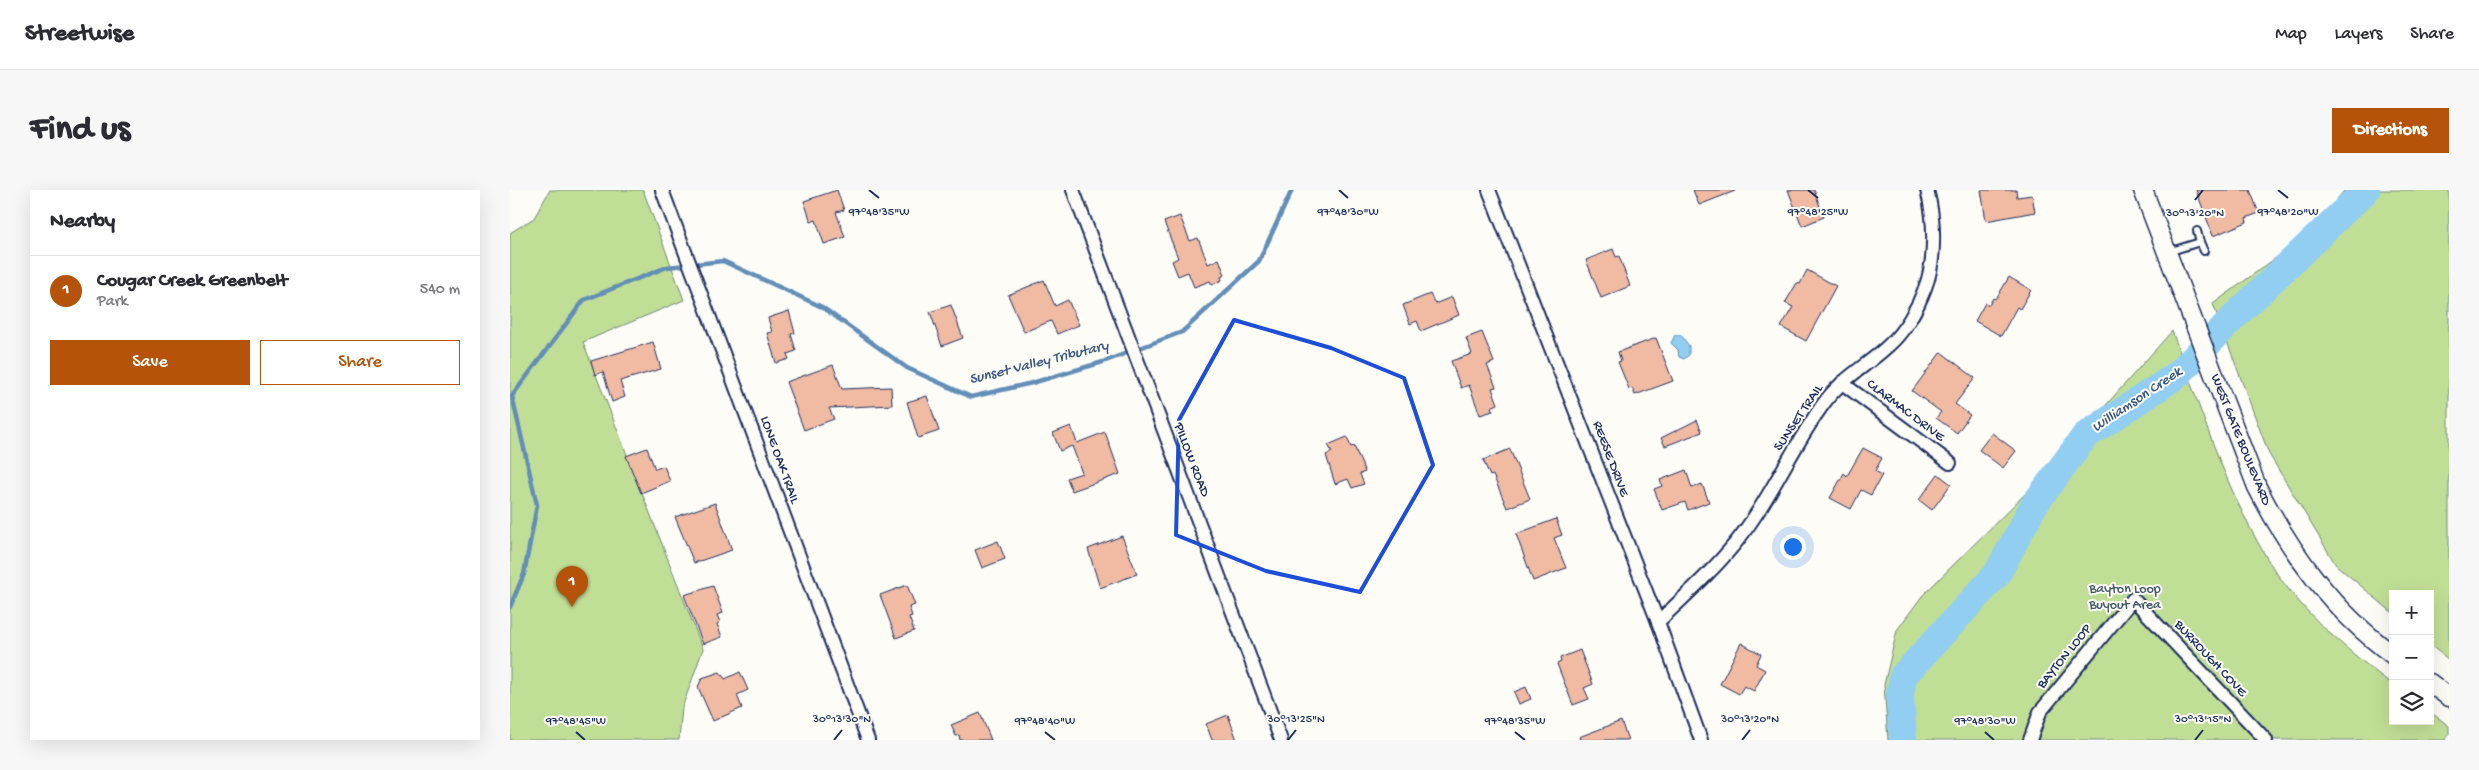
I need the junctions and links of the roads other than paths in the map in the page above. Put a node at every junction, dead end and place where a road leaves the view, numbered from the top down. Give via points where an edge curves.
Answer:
1 (662, 190) edge
2 (1073, 190) edge
3 (1489, 190) edge
4 (1927, 190) edge
5 (2143, 190) edge
6 (2196, 231) dead end
7 (2200, 242) junction
8 (2204, 252) dead end
9 (2167, 253) junction
10 (1842, 383) junction
11 (1950, 463) dead end
12 (2133, 599) joint
13 (1658, 622) junction
14 (2389, 653) edge
15 (2434, 686) edge
16 (2449, 697) edge
17 (868, 740) edge
18 (1281, 740) edge
19 (1701, 740) edge
20 (2030, 740) edge
21 (2266, 740) edge

1 - 17 street, LONE OAK TRAIL
2 - 18 street, PILLOW ROAD
3 - 13 street, REESE DRIVE
4 - 10 street, SUNSET TRAIL via 1932,231 1926,286 1891,344
5 - 9 main road, WEST GATE BOULEVARD
6 - 7 lane
7 - 8 lane
7 - 9 lane
9 - 14 main road, WEST GATE BOULEVARD via 2257,487 2307,571 2371,639
10 - 11 street, CLARMAC DRIVE
10 - 13 street, SUNSET TRAIL via 1825,402 1737,541
12 - 20 street, BAYTON LOOP via 2040,712
12 - 21 street, BURROUGH COVE
13 - 19 street, REESE DRIVE
15 - 16 main road

